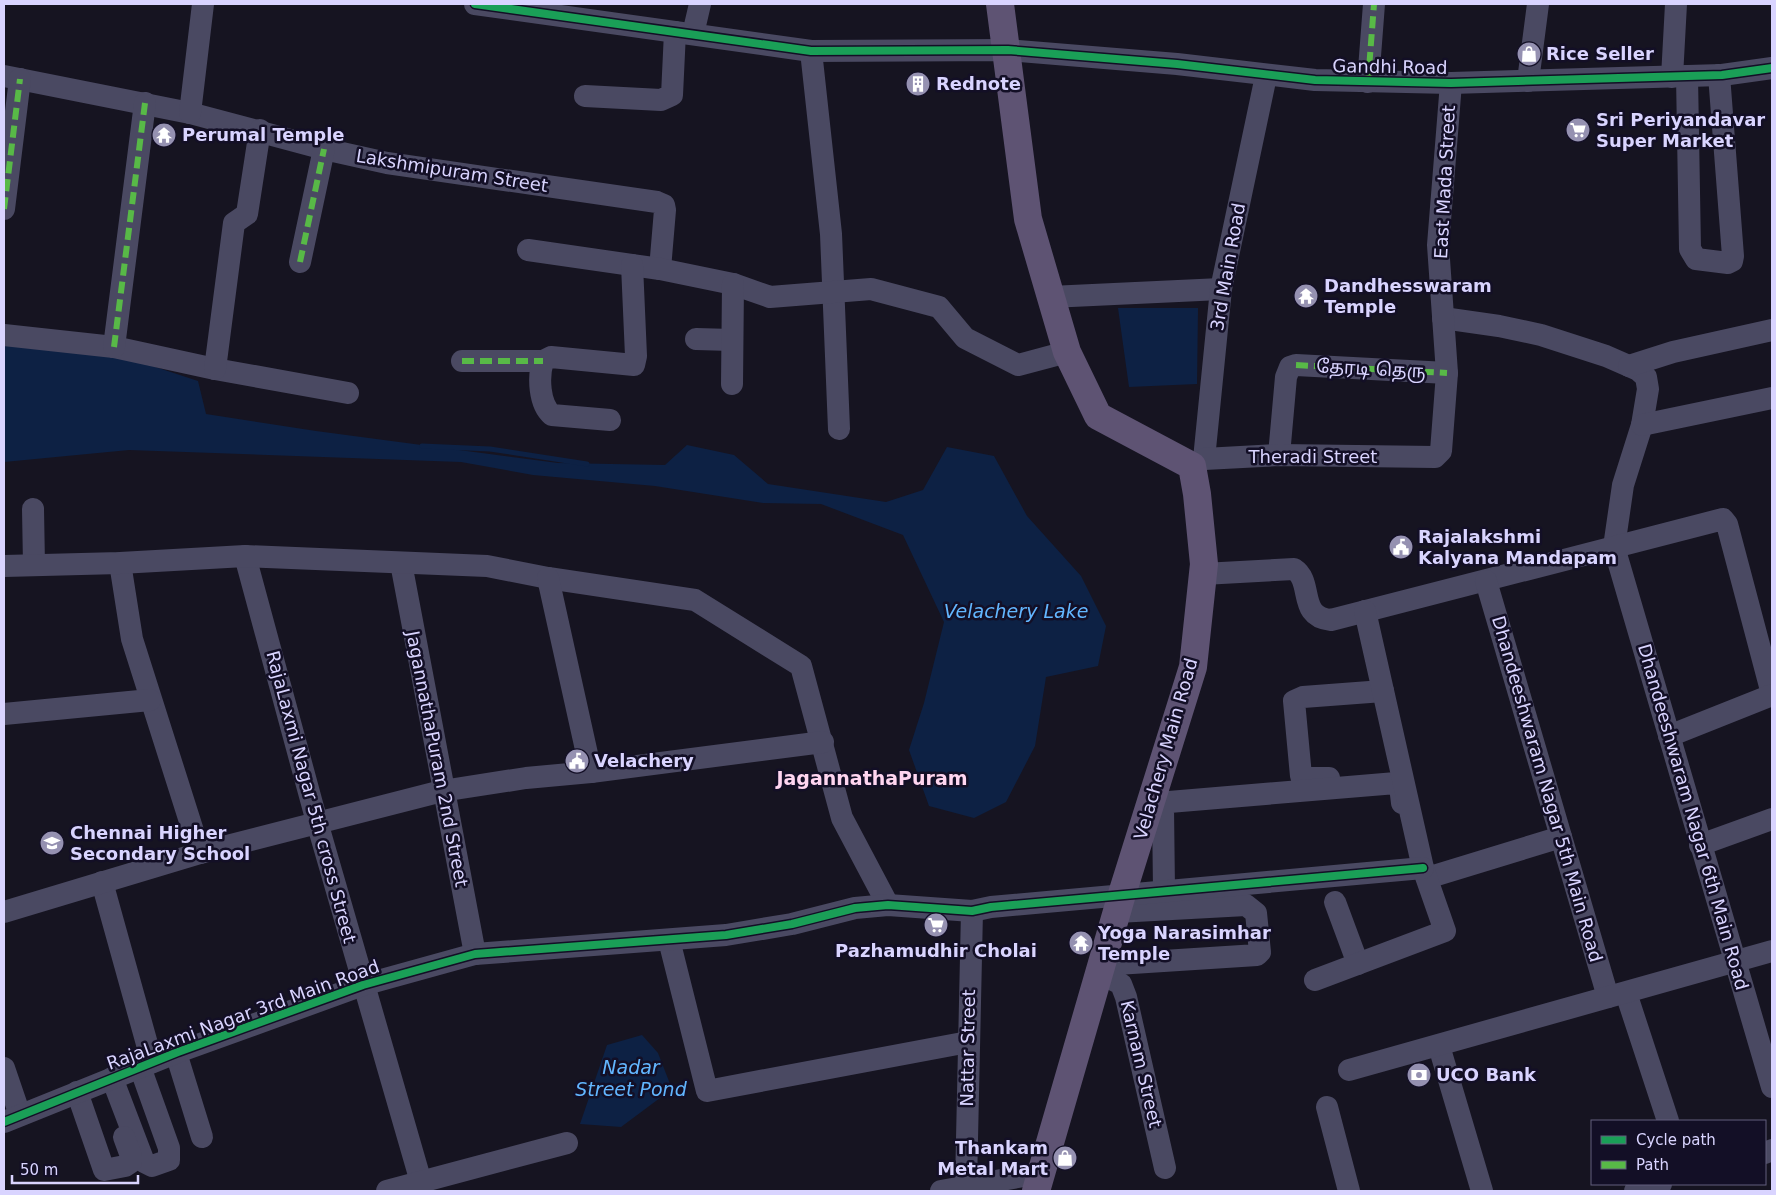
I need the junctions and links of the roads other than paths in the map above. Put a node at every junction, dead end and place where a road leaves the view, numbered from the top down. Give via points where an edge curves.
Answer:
1 (203, 4) edge
2 (474, 4) edge
3 (700, 4) edge
4 (1000, 4) edge
5 (1374, 4) edge
6 (1538, 4) edge
7 (1676, 4) edge
8 (1686, 4) edge
9 (511, 6) edge
10 (684, 33) junction
11 (1008, 50) junction
12 (811, 51) junction
13 (1772, 68) edge
14 (1719, 75) junction
15 (1266, 76) junction
16 (1681, 76) junction
17 (12, 78) edge
18 (1528, 81) junction
19 (1368, 82) junction
20 (1451, 83) junction
21 (585, 96) dead end
22 (145, 103) junction
23 (190, 113) junction
24 (260, 130) junction
25 (324, 149) junction
26 (4, 209) edge
27 (528, 250) dead end
28 (300, 262) dead end
29 (632, 265) junction
30 (660, 269) junction
31 (733, 284) junction
32 (1221, 288) junction
33 (834, 292) junction
34 (1050, 297) junction
35 (1443, 318) junction
36 (1772, 330) edge
37 (4, 335) edge
38 (696, 339) dead end
39 (732, 340) junction
40 (114, 346) junction
41 (1067, 352) junction
42 (462, 361) dead end
43 (543, 361) junction
44 (215, 368) junction
45 (1637, 372) junction
46 (1447, 373) junction
47 (732, 384) dead end
48 (348, 393) dead end
49 (1772, 398) edge
50 (610, 420) dead end
51 (1642, 425) junction
52 (839, 429) dead end
53 (1279, 455) junction
54 (1435, 457) joint
55 (1198, 463) junction
56 (33, 509) dead end
57 (1614, 547) junction
58 (245, 556) junction
59 (120, 563) junction
60 (401, 564) junction
61 (34, 565) junction
62 (4, 566) edge
63 (1203, 574) junction
64 (548, 578) junction
65 (1486, 580) junction
66 (1365, 611) junction
67 (1383, 691) junction
68 (1772, 695) edge
69 (150, 700) junction
70 (4, 714) edge
71 (1669, 736) junction
72 (823, 742) junction
73 (591, 772) junction
74 (1402, 777) junction
75 (442, 791) junction
76 (1772, 819) edge
77 (317, 822) junction
78 (1561, 837) junction
79 (1700, 845) junction
80 (200, 853) junction
81 (1421, 872) junction
82 (102, 882) junction
83 (1164, 890) junction
84 (1335, 902) dead end
85 (1119, 903) junction
86 (888, 905) junction
87 (4, 912) edge
88 (972, 912) junction
89 (668, 940) junction
90 (1772, 952) edge
91 (475, 954) junction
92 (1735, 962) junction
93 (1358, 964) junction
94 (1100, 969) junction
95 (1315, 980) dead end
96 (363, 985) junction
97 (1617, 995) junction
98 (968, 1042) junction
99 (1439, 1046) junction
100 (176, 1053) junction
101 (146, 1065) junction
102 (4, 1068) edge
103 (1349, 1070) dead end
104 (108, 1080) junction
105 (1772, 1086) edge
106 (77, 1092) junction
107 (1327, 1107) dead end
108 (12, 1118) edge
109 (1668, 1120) edge
110 (202, 1137) dead end
111 (567, 1143) dead end
112 (1165, 1168) dead end
113 (421, 1182) junction
114 (1038, 1182) edge
115 (966, 1185) junction
116 (1657, 1185) edge
117 (387, 1191) edge
118 (942, 1191) edge
119 (1349, 1191) edge
120 (1482, 1191) edge
121 (1635, 1191) edge

1 - 23 street
2 - 9 street, Gandhi Road
3 - 10 street
4 - 11 main road
5 - 19 street
6 - 18 street
7 - 16 street
8 - 16 street
9 - 10 street, Gandhi Road
10 - 12 street, Gandhi Road
10 - 21 street via 672,96 661,100
11 - 12 street, Gandhi Road
11 - 15 street, Gandhi Road via 1176,64
11 - 34 main road via 1028,219
12 - 33 street via 831,234
13 - 14 street, Gandhi Road
14 - 16 street, Gandhi Road
14 - 16 street via 1733,256 1728,263 1696,259 1690,248
15 - 19 street, Gandhi Road
15 - 32 street, 3rd Main Road
16 - 18 street, Gandhi Road
17 - 22 street, Lakshmipuram Street
17 - 26 street
18 - 20 street, Gandhi Road
19 - 20 street, Gandhi Road
20 - 35 street, East Mada Street via 1438,245
22 - 23 street, Lakshmipuram Street
22 - 40 street
23 - 24 street, Lakshmipuram Street
24 - 25 street, Lakshmipuram Street
24 - 44 street via 248,214 234,223
25 - 28 street
25 - 30 street, Lakshmipuram Street via 388,163 657,202 664,205 665,210
27 - 29 street
29 - 30 street
29 - 43 street via 634,366 551,357
30 - 31 street
31 - 33 street via 770,296
31 - 39 street
32 - 34 street
32 - 55 street, 3rd Main Road
33 - 41 street via 871,289 939,307 965,338 1018,365
33 - 52 street
34 - 41 main road
35 - 45 street via 1541,335 1606,356
35 - 46 street, East Mada Street
36 - 45 street via 1673,352
37 - 40 street
38 - 39 street
39 - 47 street
40 - 44 street
41 - 55 main road via 1098,416
42 - 43 street
43 - 50 street via 540,370 546,410 558,416
44 - 48 street
45 - 51 street via 1648,388
46 - 53 street, தேரடி தெரு via 1290,367 1286,377
46 - 54 street, East Mada Street via 1443,448
49 - 51 street
51 - 57 street via 1623,485
53 - 54 street, Theradi Street
53 - 55 street, Theradi Street
55 - 63 main road, Velachery Main Road
56 - 61 street
57 - 65 street
57 - 68 street via 1720,518 1725,520
57 - 71 street, Dhandeeshwaram Nagar 6th Main Road
58 - 59 street
58 - 60 street
58 - 77 street, RajaLaxmi Nagar 5th cross Street
59 - 61 street
59 - 69 street via 132,639
60 - 64 street via 486,566
60 - 75 street, JagannathaPuram 2nd Street
61 - 62 street
63 - 66 street via 1294,569 1301,574 1315,614 1331,620
63 - 85 main road, Velachery Main Road via 1193,667
64 - 72 street via 695,600 801,666
64 - 73 street
65 - 66 street
65 - 78 street, Dhandeeshwaram Nagar 5th Main Road
66 - 67 street
67 - 74 street
67 - 74 street via 1303,697 1294,701 1299,772 1303,778
68 - 71 street
69 - 70 street
69 - 80 street
71 - 79 street, Dhandeeshwaram Nagar 6th Main Road
72 - 73 street
72 - 86 street via 842,818
73 - 75 street
74 - 81 street
75 - 77 street
75 - 91 street, JagannathaPuram 2nd Street
76 - 79 street
77 - 80 street
77 - 96 street, RajaLaxmi Nagar 5th cross Street
78 - 81 street
78 - 97 street, Dhandeeshwaram Nagar 5th Main Road
79 - 92 street, Dhandeeshwaram Nagar 6th Main Road
80 - 82 street
81 - 83 street
81 - 83 street via 1398,784 1307,790 1164,805
81 - 93 street via 1445,931
82 - 87 street
82 - 101 street
83 - 85 street
84 - 93 street
85 - 88 street, RajaLaxmi Nagar 3rd Main Road via 991,907
85 - 94 main road, Velachery Main Road
85 - 94 street via 1246,906 1256,913 1260,952 1257,955
86 - 88 street, RajaLaxmi Nagar 3rd Main Road
86 - 89 street, RajaLaxmi Nagar 3rd Main Road via 855,908 792,924 726,935
88 - 98 street, Nattar Street
89 - 91 street, RajaLaxmi Nagar 3rd Main Road
89 - 98 street via 707,1091
90 - 92 street
91 - 96 street, RajaLaxmi Nagar 3rd Main Road
92 - 97 street
92 - 105 street, Dhandeeshwaram Nagar 6th Main Road
93 - 95 street
94 - 112 street, Karnam Street via 1121,984 1126,997
94 - 114 main road, Velachery Main Road
96 - 100 street, RajaLaxmi Nagar 3rd Main Road
96 - 113 street, RajaLaxmi Nagar 5th cross Street
97 - 99 street
97 - 109 street, Dhandeeshwaram Nagar 5th Main Road
98 - 115 street, Nattar Street
99 - 103 street
99 - 120 street
100 - 101 street, RajaLaxmi Nagar 3rd Main Road
100 - 110 street
101 - 104 street, RajaLaxmi Nagar 3rd Main Road
101 - 104 street via 169,1148 169,1160 152,1166 144,1162
102 - 108 street
104 - 106 street, RajaLaxmi Nagar 3rd Main Road
104 - 106 street via 131,1156 129,1164 104,1170
106 - 108 street, RajaLaxmi Nagar 3rd Main Road
107 - 119 street
111 - 113 street
113 - 117 street
114 - 115 street
115 - 118 street
116 - 121 street

